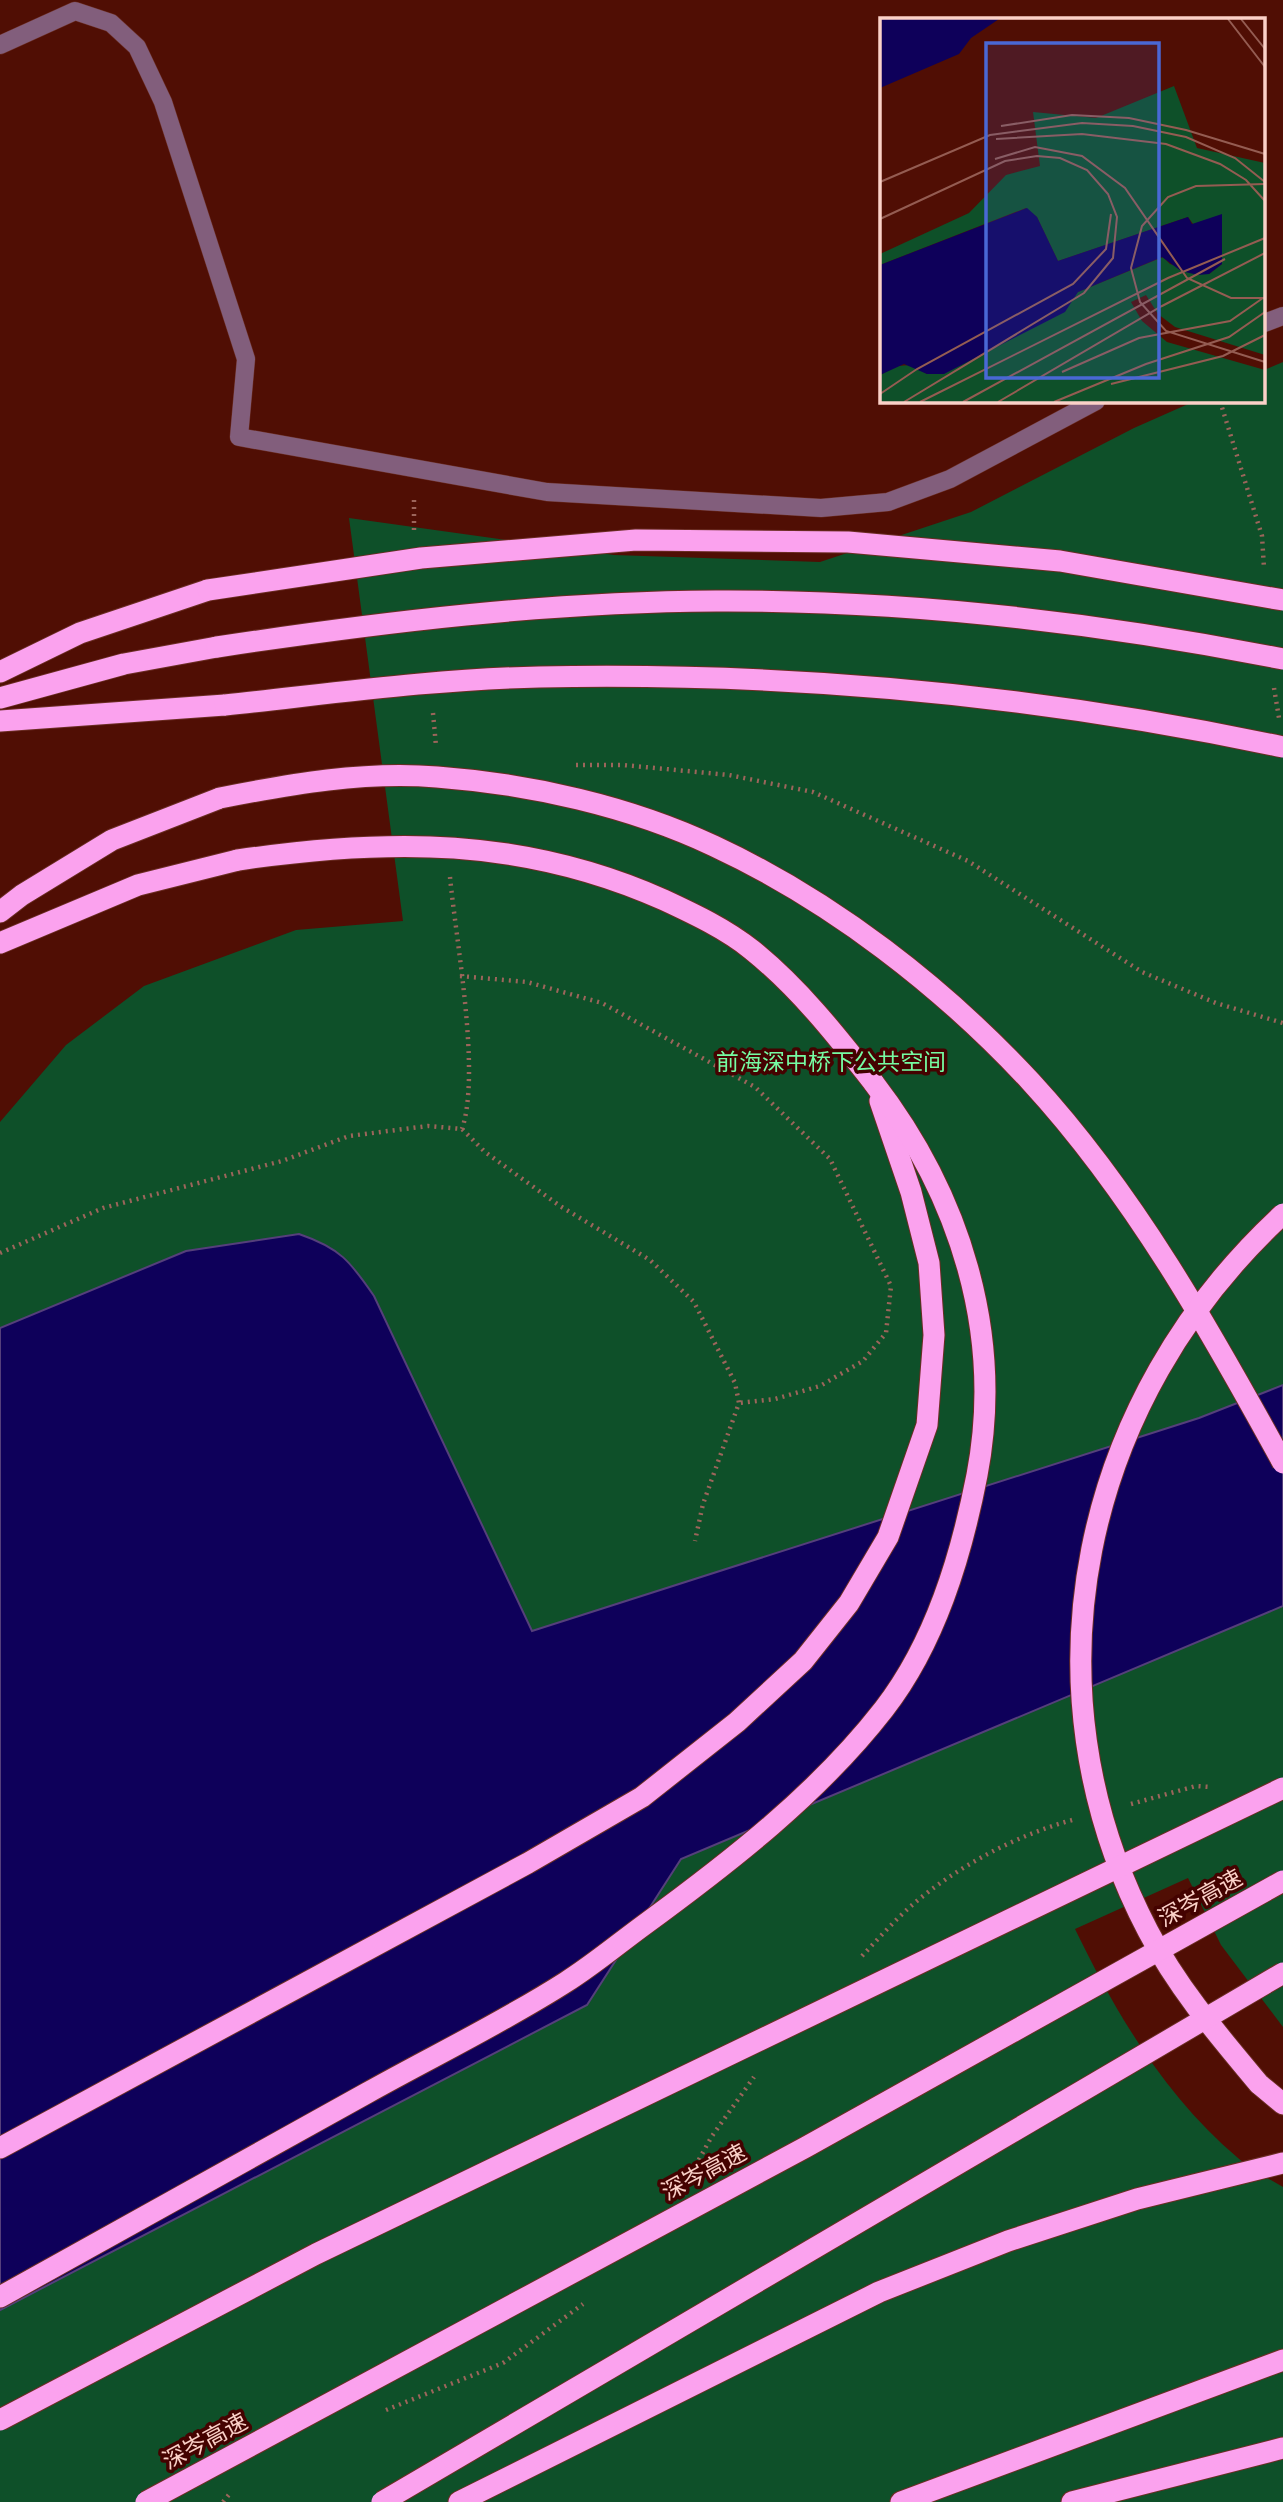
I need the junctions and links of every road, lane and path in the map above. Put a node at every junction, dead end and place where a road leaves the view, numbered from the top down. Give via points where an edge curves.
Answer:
1 (0, 45) edge
2 (1283, 316) edge
3 (1266, 322) edge
4 (1094, 402) edge
5 (1283, 600) edge
6 (1283, 659) edge
7 (0, 672) edge
8 (0, 698) edge
9 (0, 721) edge
10 (1283, 747) edge
11 (570, 765) dead end
12 (0, 912) edge
13 (0, 943) edge
14 (460, 975) dead end
15 (1283, 1023) edge
16 (873, 1082) junction
17 (1283, 1214) edge
18 (0, 1253) edge
19 (740, 1403) junction
20 (1283, 1463) edge
21 (695, 1541) dead end
22 (1221, 1788) dead end
23 (1283, 1788) edge
24 (1119, 1807) dead end
25 (1081, 1817) dead end
26 (1283, 1881) edge
27 (854, 1964) dead end
28 (1283, 1973) edge
29 (757, 2073) dead end
30 (1283, 2104) edge
31 (0, 2148) edge
32 (1283, 2163) edge
33 (686, 2184) dead end
34 (0, 2297) edge
35 (587, 2301) dead end
36 (1283, 2360) edge
37 (378, 2413) dead end
38 (0, 2420) edge
39 (1283, 2448) edge
40 (234, 2489) dead end
41 (146, 2502) edge
42 (222, 2502) edge
43 (382, 2502) edge
44 (459, 2502) edge
45 (901, 2502) edge
46 (1072, 2502) edge

1 - 4 street via 75,11 111,23 136,47 163,102 246,359 239,437 547,492 821,509 888,502 950,479
2 - 3 street
5 - 7 highway, bridge via 1060,561 848,542 662,540 421,558 208,590 80,633
6 - 8 highway, bridge via 1089,624 839,604 715,601 467,615 340,629 124,664
9 - 10 highway, bridge via 225,705 403,685 539,677 709,679 1000,697 1185,726
11 - 15 path via 729,775 813,792 968,861 1142,972 1216,1003
12 - 20 highway, bridge via 112,840 220,798 295,783 435,777 505,785 575,799 713,845 805,898 902,964 965,1017 1031,1083 1175,1275
13 - 16 highway, bridge via 138,885 238,860 380,845 468,848 552,860 627,883 690,912 751,949 812,1006
14 - 19 path via 527,982 602,1003 755,1087 830,1158 891,1286 886,1333 863,1361 820,1386
16 - 31 highway via 911,1192 929,1263 934,1335 926,1425 888,1537 849,1603 803,1661 642,1797
16 - 34 highway via 908,1127 956,1227 977,1298 987,1375 984,1436 960,1549 917,1658 885,1708 830,1770 725,1866 567,1982
17 - 30 highway, bridge via 1208,1291 1158,1366 1124,1439 1098,1514 1082,1601 1081,1655 1087,1760 1110,1845 1148,1931 1194,2006 1259,2084
18 - 19 path via 103,1208 282,1161 349,1136 428,1126 462,1129 485,1152 560,1206 650,1260 694,1302 735,1383
19 - 21 path
22 - 24 path via 1196,1786
23 - 38 highway, bridge via 316,2254
25 - 27 path via 980,1858 912,1905
26 - 41 highway, 深岑高速, bridge via 806,2147
28 - 43 highway, bridge
29 - 33 path via 712,2136
32 - 44 highway via 1137,2199 1008,2241 879,2292
35 - 37 path via 503,2363
36 - 45 highway
39 - 46 highway
40 - 42 path

